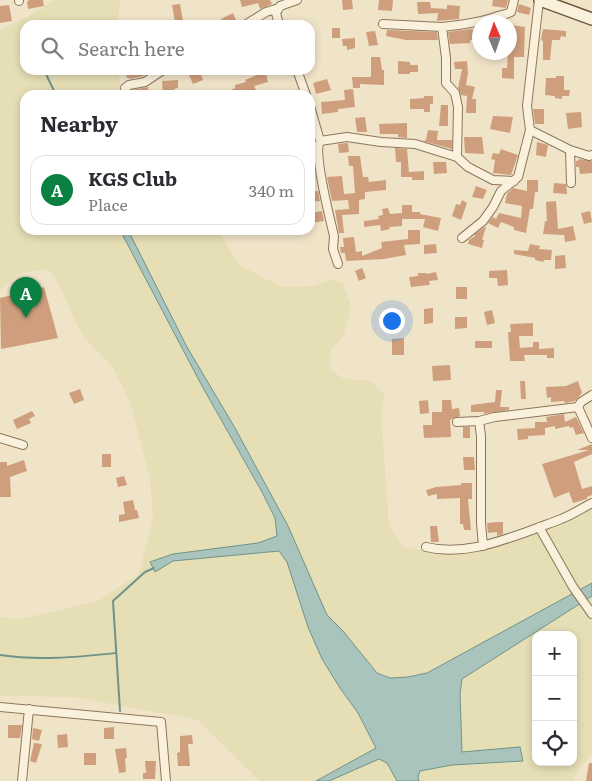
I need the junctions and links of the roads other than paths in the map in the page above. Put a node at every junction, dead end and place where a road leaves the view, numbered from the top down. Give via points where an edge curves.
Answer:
1 (297, 0) edge
2 (514, 0) edge
3 (540, 0) edge
4 (279, 8) junction
5 (592, 18) edge
6 (253, 20) edge
7 (278, 20) edge
8 (383, 24) dead end
9 (442, 27) junction
10 (156, 75) edge
11 (299, 75) edge
12 (125, 88) dead end
13 (304, 90) edge
14 (530, 130) junction
15 (316, 144) edge
16 (570, 150) junction
17 (592, 155) edge
18 (458, 157) junction
19 (514, 181) junction
20 (571, 183) dead end
21 (462, 238) dead end
22 (338, 264) dead end
23 (592, 395) edge
24 (578, 407) junction
25 (479, 421) junction
26 (457, 422) dead end
27 (0, 438) edge
28 (592, 438) edge
29 (23, 445) dead end
30 (592, 503) edge
31 (539, 527) junction
32 (483, 546) junction
33 (426, 547) dead end
34 (592, 614) edge
35 (0, 707) edge
36 (29, 709) junction
37 (22, 781) edge
38 (166, 781) edge

1 - 4 street
2 - 9 street via 506,15 477,23
3 - 5 main road
3 - 14 street via 527,106
4 - 6 street
4 - 7 street
8 - 9 street
9 - 18 street via 446,83 455,92 458,107
10 - 12 street
11 - 13 street
14 - 16 street
14 - 19 street via 518,177
15 - 18 street via 347,137 415,144
15 - 22 street
16 - 17 street
16 - 20 street
18 - 19 street via 468,167 493,180
19 - 21 street via 501,191 483,221
23 - 24 street
24 - 25 street
24 - 28 street
25 - 26 street
25 - 32 street
27 - 29 street
30 - 31 street
31 - 32 street
31 - 34 street via 573,588
32 - 33 street via 438,550
35 - 36 street
36 - 37 street
36 - 38 street via 161,722

